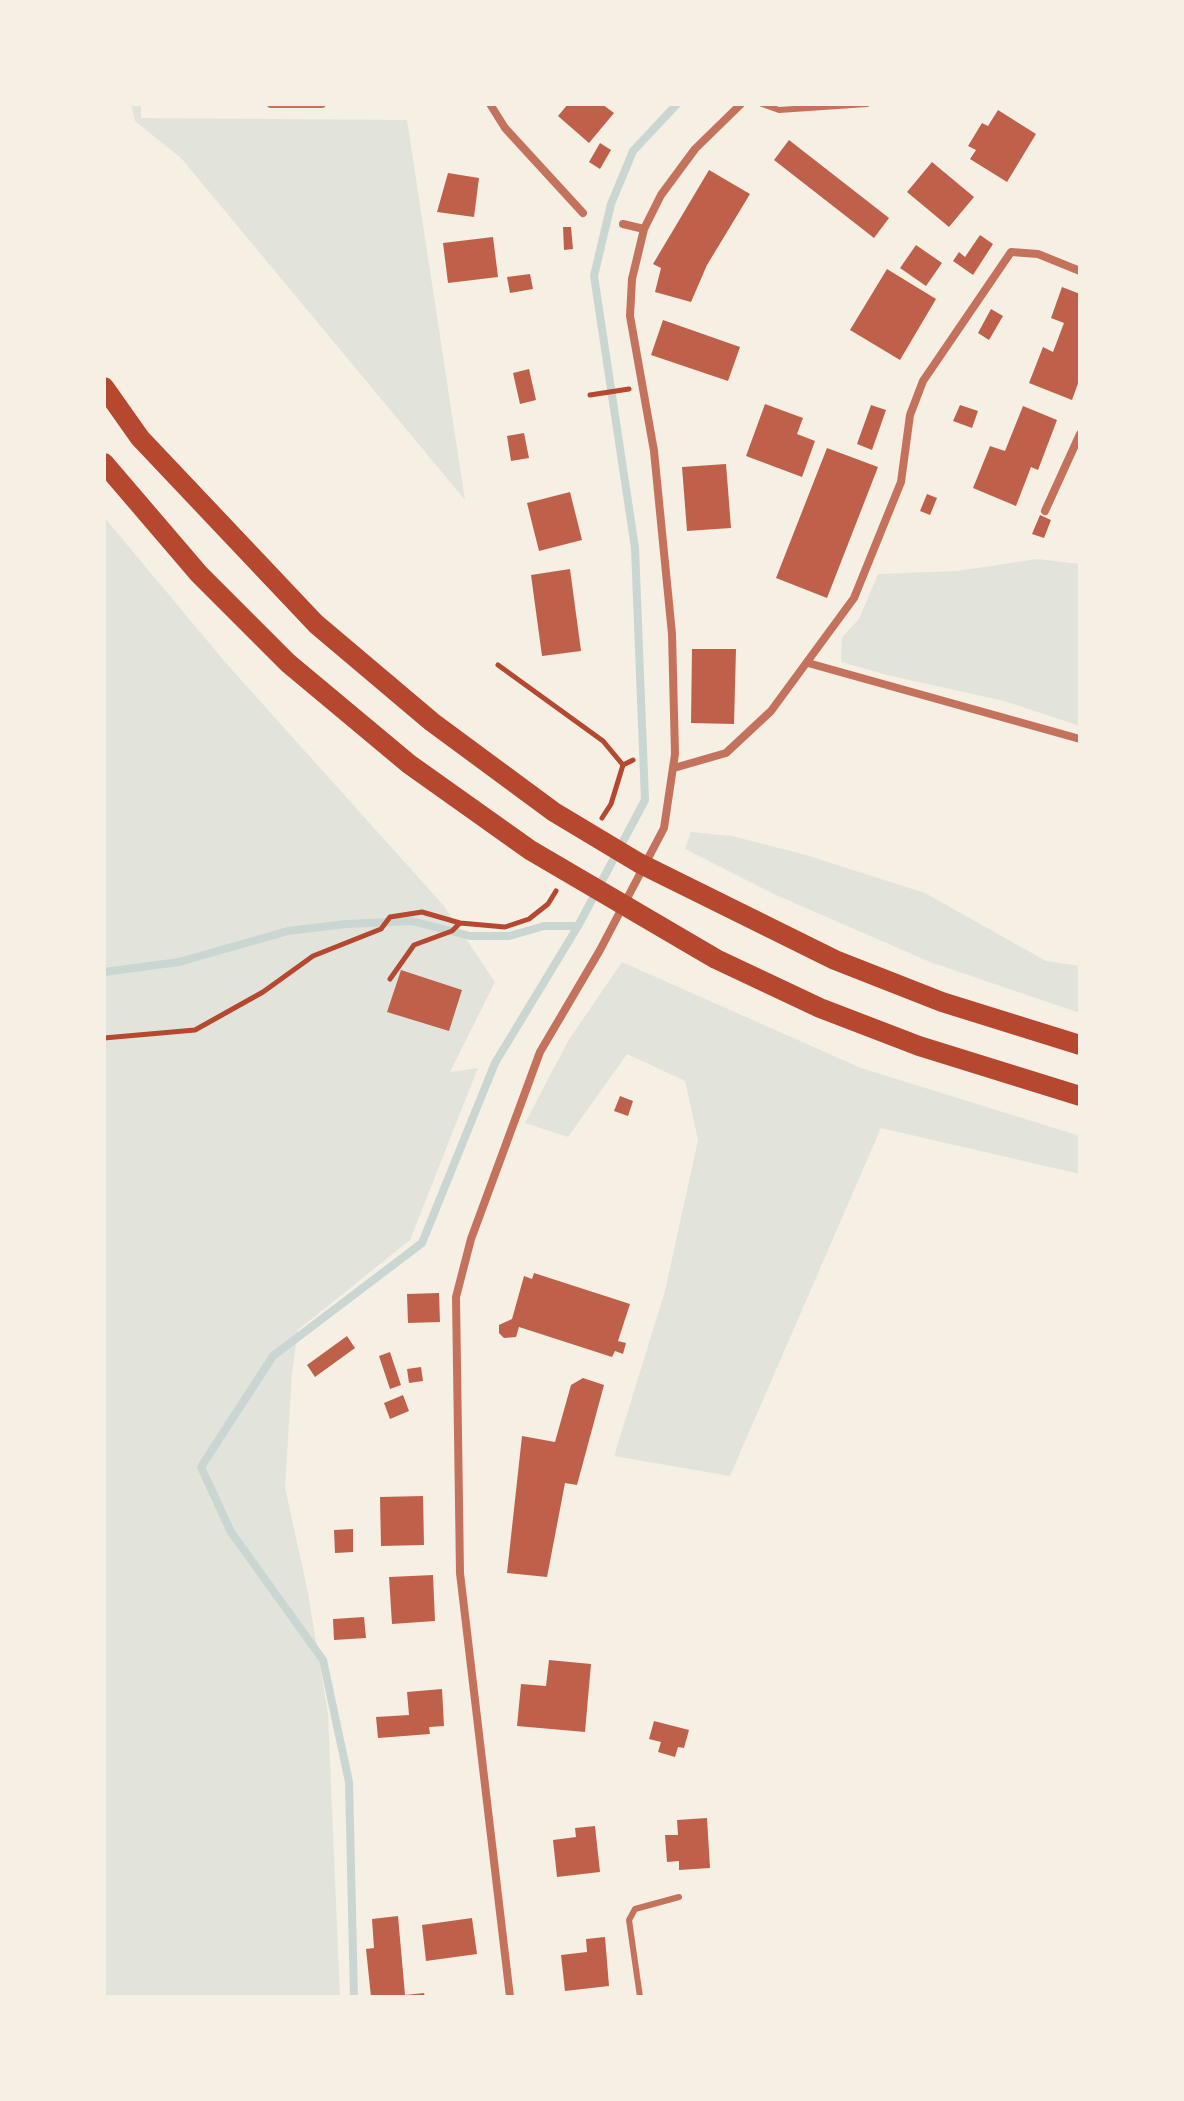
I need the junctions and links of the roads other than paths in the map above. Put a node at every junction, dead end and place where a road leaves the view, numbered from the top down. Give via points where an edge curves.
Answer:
1 (271, 104) edge
2 (322, 104) edge
3 (490, 104) edge
4 (741, 104) edge
5 (762, 104) edge
6 (867, 104) edge
7 (583, 213) dead end
8 (623, 224) dead end
9 (644, 229) junction
10 (1080, 271) edge
11 (104, 387) edge
12 (1080, 434) edge
13 (104, 463) edge
14 (1045, 511) dead end
15 (808, 663) junction
16 (1080, 739) edge
17 (674, 768) junction
18 (1080, 1045) edge
19 (1080, 1096) edge
20 (679, 1897) dead end
21 (510, 1997) edge
22 (640, 1997) edge

1 - 2 street
3 - 7 street via 505,128
4 - 9 street via 675,173
5 - 6 lane via 779,110
8 - 9 street
9 - 17 street via 630,316 667,561
10 - 15 street via 1038,254 1011,252 995,272 923,381 910,415 901,482 854,598
11 - 18 highway via 140,438 316,624 432,722 554,812 639,863 835,960 942,1002
12 - 14 street
13 - 19 highway via 199,574 288,663 409,764 530,850 716,959 820,1008 919,1046
15 - 16 street
15 - 17 street via 771,711 726,753
17 - 21 street via 664,828 540,1052 471,1239 456,1297 460,1573
20 - 22 lane via 635,1909 629,1920

